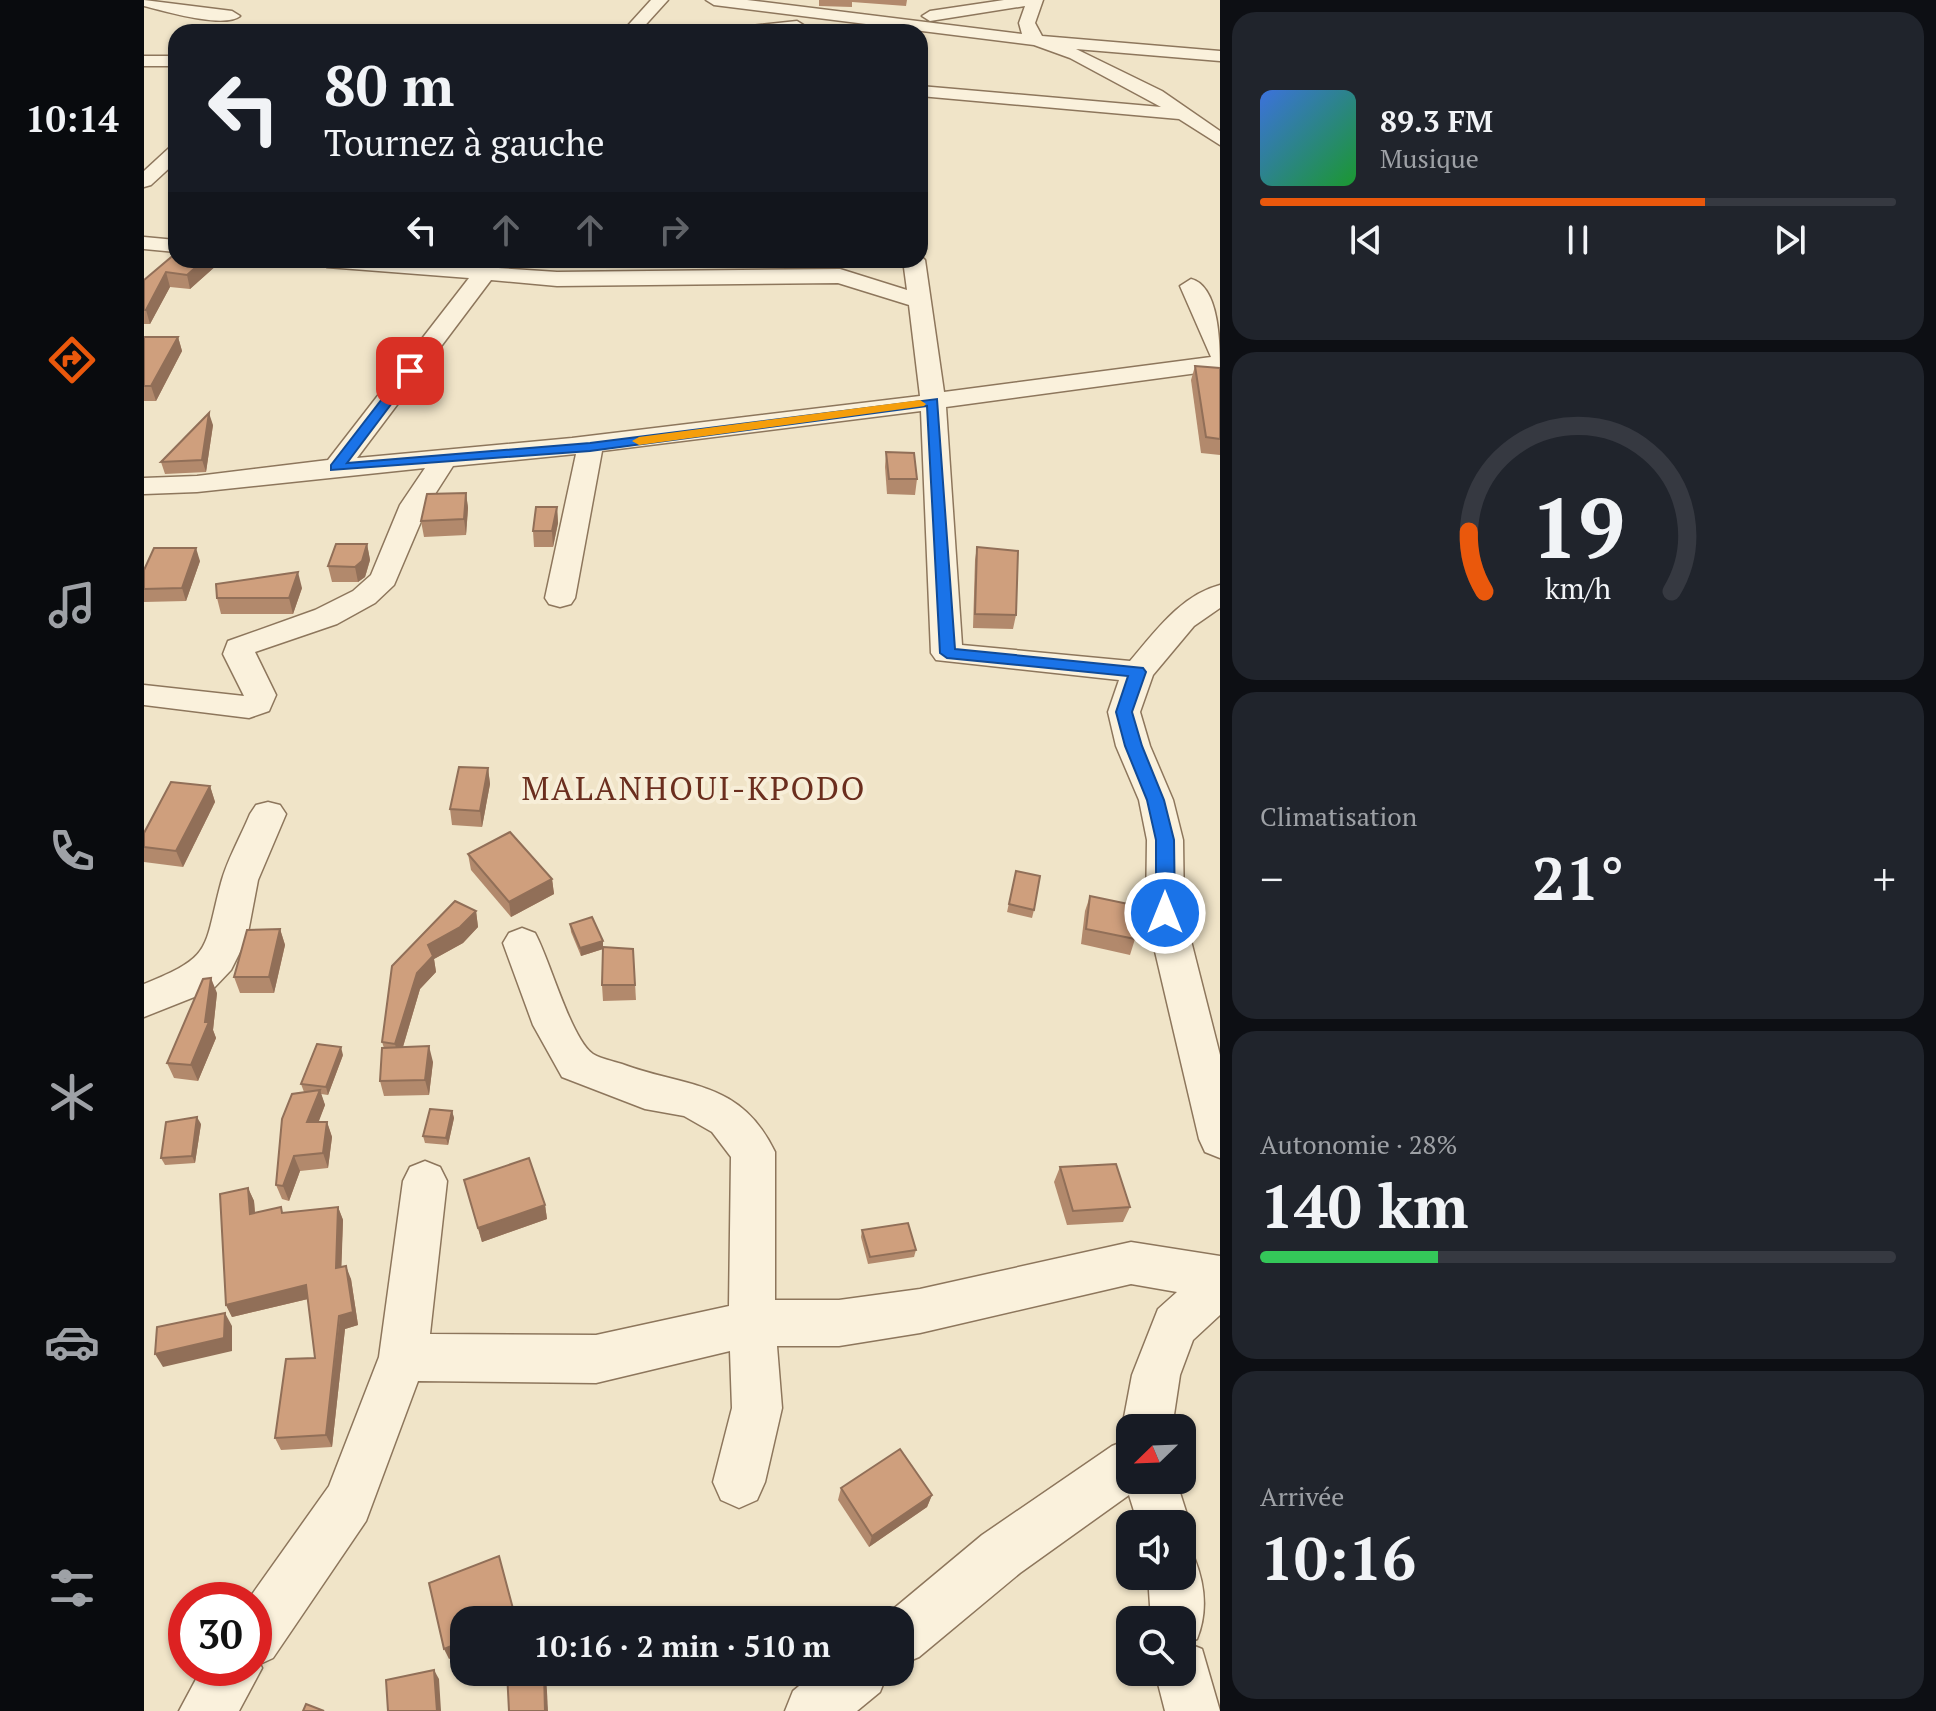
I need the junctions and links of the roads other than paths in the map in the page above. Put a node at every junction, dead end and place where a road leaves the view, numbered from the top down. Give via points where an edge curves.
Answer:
1 (660, 0) edge
2 (714, 0) edge
3 (1035, 0) edge
4 (144, 1) edge
5 (233, 16) edge
6 (807, 20) junction
7 (893, 20) edge
8 (638, 24) edge
9 (785, 24) edge
10 (914, 24) edge
11 (928, 27) edge
12 (1039, 41) junction
13 (1220, 56) edge
14 (168, 60) edge
15 (144, 61) edge
16 (928, 92) edge
17 (1181, 114) junction
18 (1220, 139) edge
19 (168, 159) edge
20 (144, 181) edge
21 (144, 243) edge
22 (168, 245) edge
23 (487, 268) edge
24 (496, 268) edge
25 (916, 280) edge
26 (1191, 286) dead end
27 (1220, 352) edge
28 (1220, 363) edge
29 (933, 402) junction
30 (590, 447) junction
31 (444, 460) junction
32 (336, 468) junction
33 (144, 486) edge
34 (1220, 594) edge
35 (560, 598) dead end
36 (1138, 672) junction
37 (144, 695) edge
38 (268, 814) dead end
39 (522, 943) dead end
40 (144, 1001) edge
41 (1220, 1139) edge
42 (425, 1181) dead end
43 (1220, 1281) edge
44 (752, 1323) junction
45 (403, 1357) junction
46 (1149, 1414) edge
47 (1116, 1474) edge
48 (739, 1482) dead end
49 (272, 1613) edge
50 (914, 1626) edge
51 (223, 1686) edge
52 (843, 1686) edge
53 (1186, 1686) edge
54 (207, 1711) edge
55 (813, 1711) edge
56 (1193, 1711) edge

1 - 8 street
2 - 6 street
3 - 7 street
3 - 12 street via 1027,23
4 - 5 street
6 - 7 street
6 - 9 street
7 - 10 street
11 - 12 street
12 - 13 street
12 - 17 street via 1091,61
14 - 15 street
16 - 17 street
17 - 18 street
19 - 20 street
21 - 22 street
23 - 32 street
24 - 25 street via 581,279
25 - 29 street
26 - 27 street
28 - 29 street
29 - 30 street
29 - 36 street via 947,653
30 - 31 street
30 - 35 street
31 - 32 street
31 - 37 street via 414,505 384,579 364,597 326,617 239,648 260,695 258,703 249,707
32 - 33 street via 223,484
34 - 36 street via 1183,619
36 - 41 street via 1124,712 1165,840 1165,913
38 - 40 street via 240,880 228,938 217,959 198,979
39 - 44 street via 553,1025 577,1065 645,1091 692,1100 727,1119 753,1152
42 - 45 street
43 - 44 street via 1131,1263 920,1311 839,1323
43 - 46 street via 1175,1325 1156,1375
44 - 45 street via 596,1359
44 - 48 street via 757,1408
45 - 49 street via 348,1503
47 - 50 street via 1001,1554
51 - 54 street
52 - 55 street
53 - 56 street

